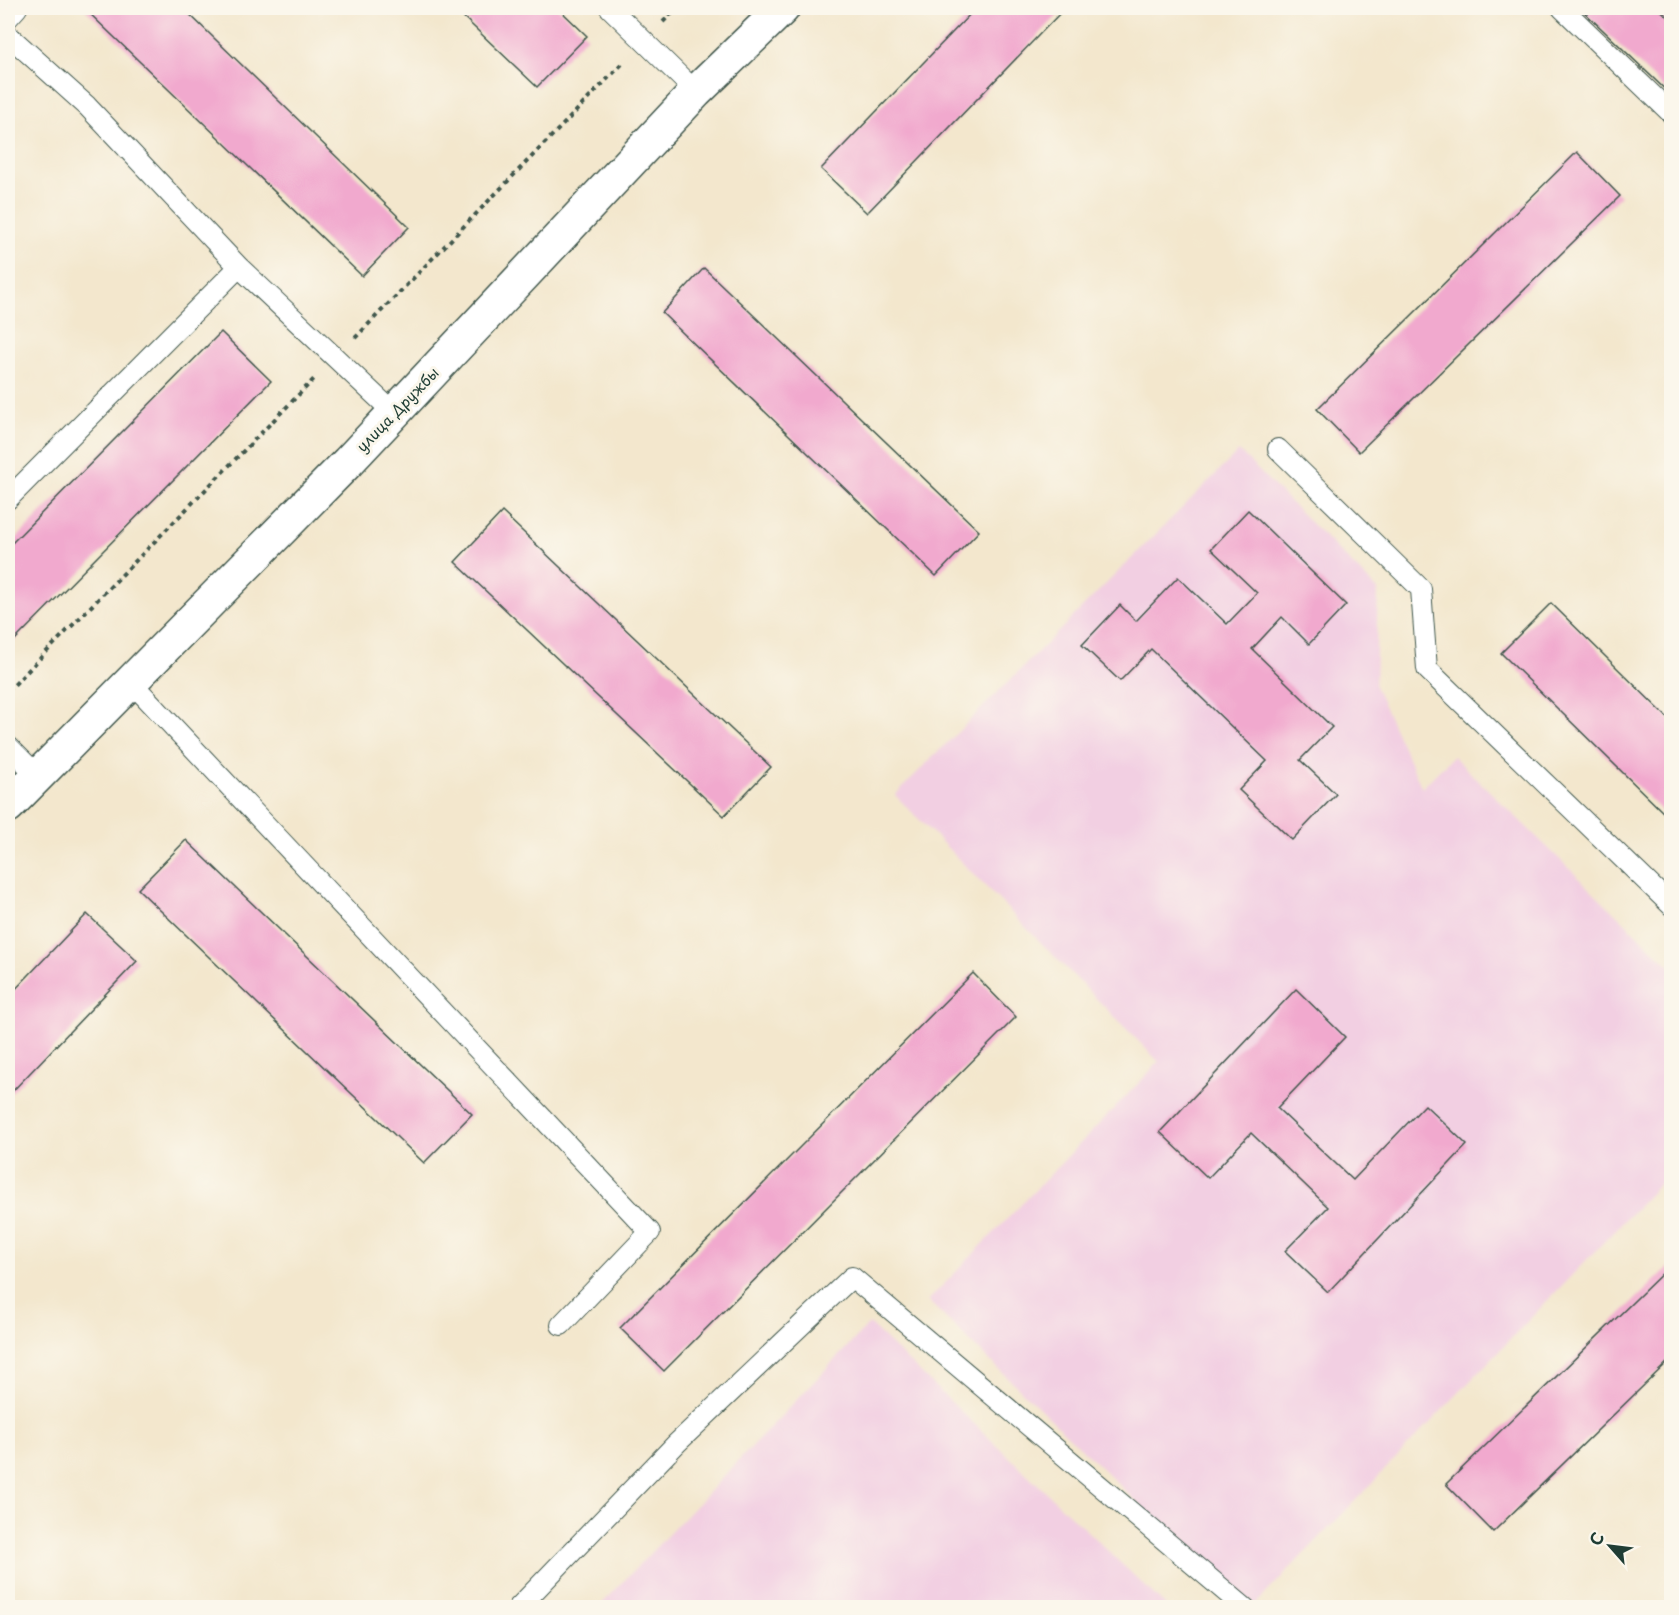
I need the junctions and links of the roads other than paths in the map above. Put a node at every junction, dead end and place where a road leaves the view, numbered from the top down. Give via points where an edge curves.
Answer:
1 (17, 8) edge
2 (610, 8) edge
3 (783, 8) edge
4 (1562, 8) edge
5 (8, 18) edge
6 (8, 35) edge
7 (696, 92) junction
8 (1671, 114) edge
9 (239, 267) junction
10 (394, 413) junction
11 (1278, 449) dead end
12 (8, 499) edge
13 (130, 682) junction
14 (8, 746) edge
15 (38, 776) junction
16 (8, 806) edge
17 (1671, 906) edge
18 (561, 1325) dead end
19 (518, 1608) edge
20 (1245, 1608) edge

1 - 5 lane
2 - 7 lane
3 - 7 street, улица Дружбы
4 - 8 lane
6 - 9 lane via 87,106
7 - 10 street, улица Дружбы
9 - 10 lane
9 - 12 lane
10 - 13 street, улица Дружбы
11 - 17 lane via 1420,589 1427,669
13 - 15 street, улица Дружбы
13 - 18 lane via 650,1232
14 - 15 lane
15 - 16 street, улица Дружбы
19 - 20 lane via 677,1443 852,1277

